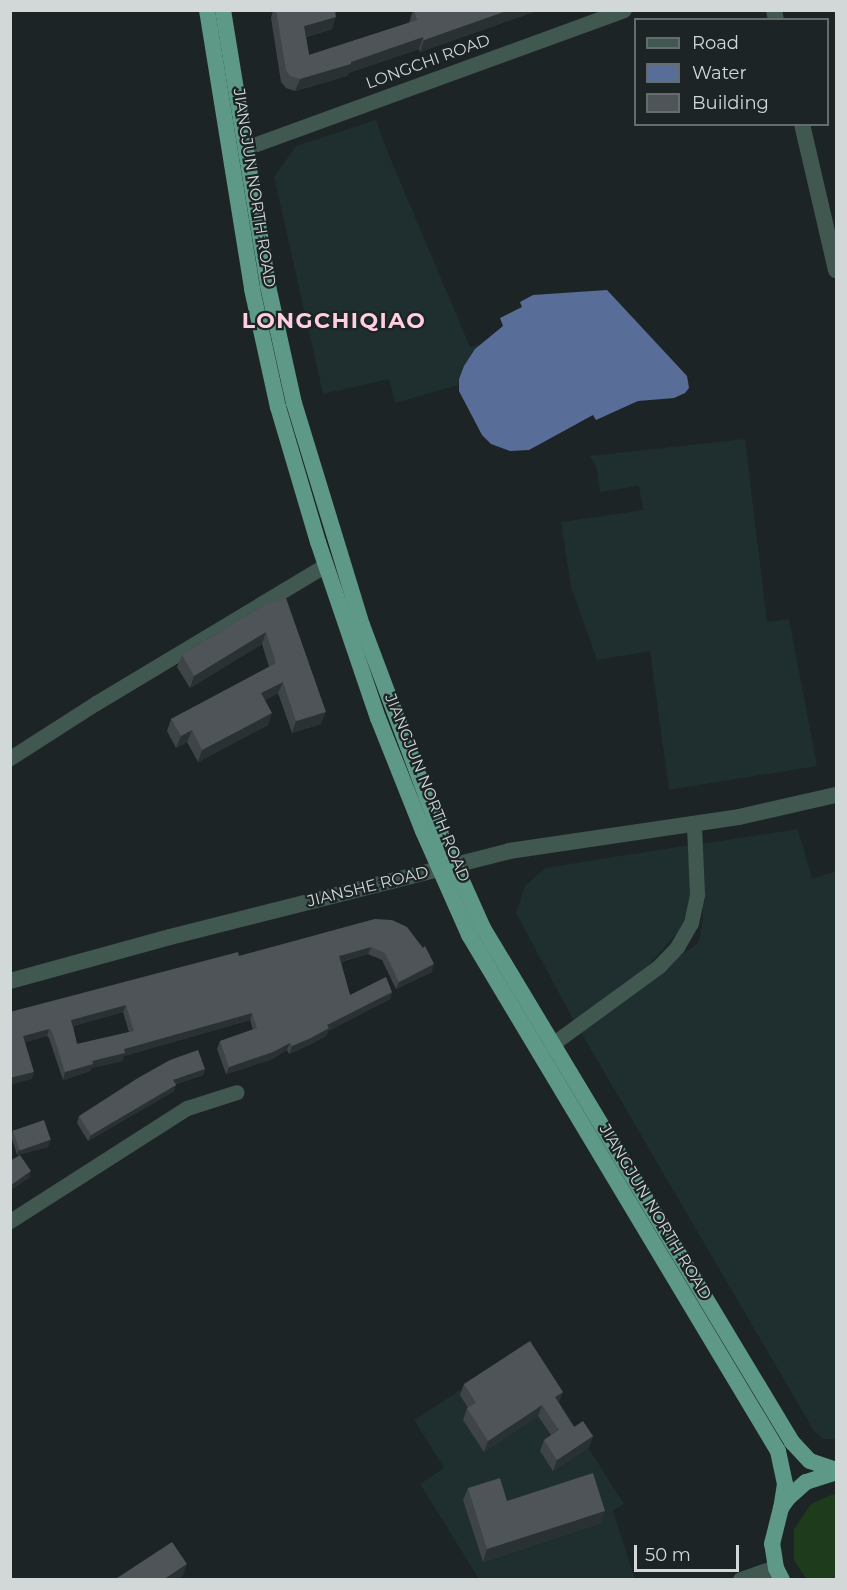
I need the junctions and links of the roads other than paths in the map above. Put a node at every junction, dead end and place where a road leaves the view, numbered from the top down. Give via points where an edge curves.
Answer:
1 (207, 10) edge
2 (223, 10) edge
3 (624, 10) edge
4 (802, 126) edge
5 (245, 148) junction
6 (837, 270) edge
7 (326, 565) junction
8 (10, 758) edge
9 (837, 795) edge
10 (694, 824) junction
11 (448, 867) junction
12 (10, 981) edge
13 (551, 1045) junction
14 (237, 1092) dead end
15 (10, 1221) edge
16 (837, 1471) edge
17 (781, 1508) junction
18 (779, 1574) edge
19 (741, 1580) edge

1 - 7 highway, JIANGJUN NORTH ROAD via 261,334 278,407
2 - 5 highway, JIANGJUN NORTH ROAD
3 - 5 street, LONGCHI ROAD
4 - 6 street
5 - 11 highway, JIANGJUN NORTH ROAD via 277,331 313,471
7 - 8 street
7 - 11 highway, JIANGJUN NORTH ROAD via 378,718
9 - 10 street, JIANSHE ROAD
10 - 11 street, JIANSHE ROAD via 509,851
10 - 13 street via 697,894 691,923 681,941 658,967
11 - 12 street, JIANSHE ROAD
11 - 13 highway, JIANGJUN NORTH ROAD
11 - 17 highway, JIANGJUN NORTH ROAD via 469,935 778,1451 785,1484
13 - 16 highway, JIANGJUN NORTH ROAD via 792,1443 810,1461
14 - 15 street via 187,1108
16 - 17 highway via 806,1482
17 - 18 highway, JIANGJUN NORTH ROAD via 773,1532 773,1556
18 - 19 street

